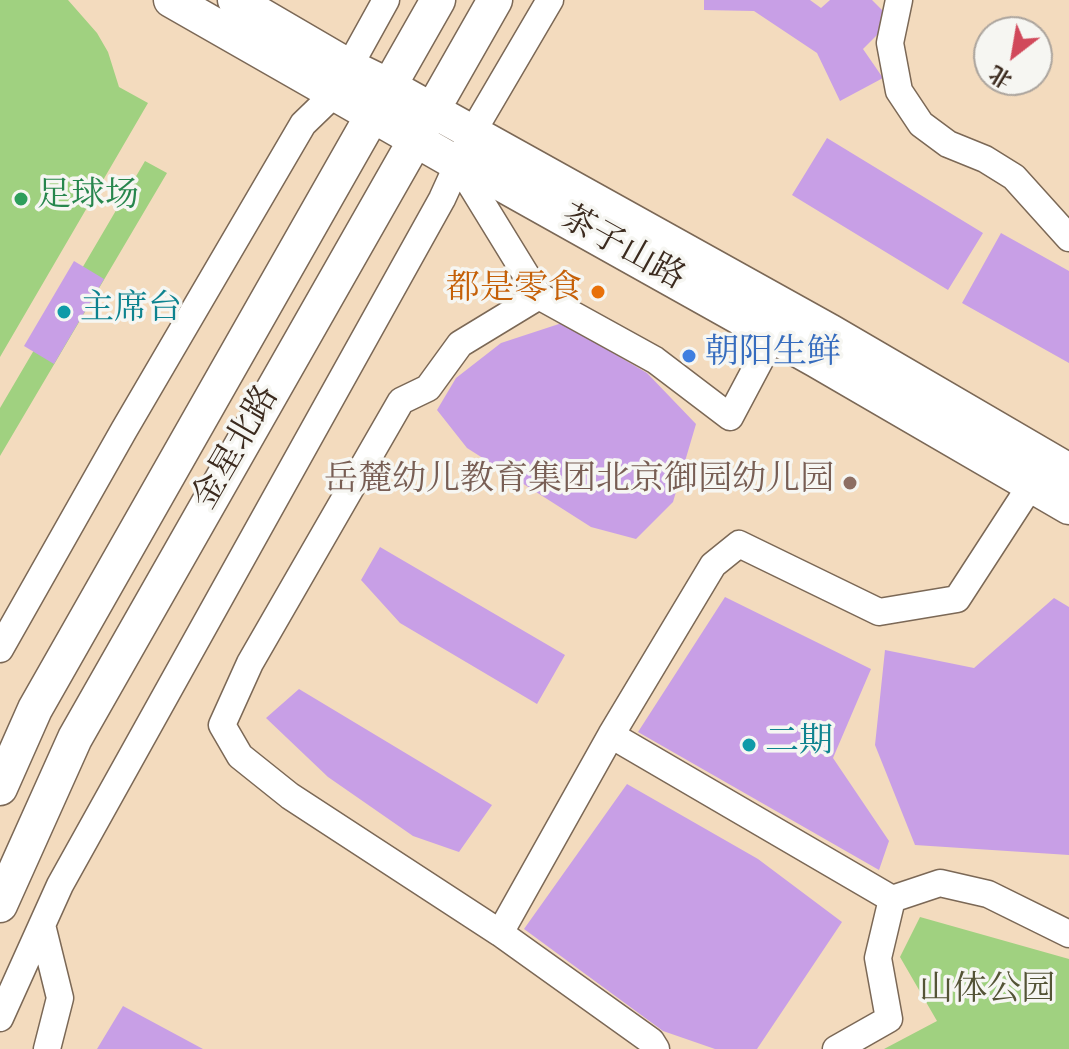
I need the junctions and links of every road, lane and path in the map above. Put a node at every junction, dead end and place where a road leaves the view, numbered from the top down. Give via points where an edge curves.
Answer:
1 (171, 0) edge
2 (235, 0) edge
3 (386, 0) edge
4 (438, 0) edge
5 (495, 0) edge
6 (550, 0) edge
7 (899, 0) edge
8 (341, 80) junction
9 (380, 99) junction
10 (424, 124) junction
11 (465, 148) junction
12 (1069, 238) edge
13 (539, 296) junction
14 (773, 336) junction
15 (1069, 471) edge
16 (1031, 485) junction
17 (1069, 507) edge
18 (0, 649) edge
19 (611, 735) junction
20 (0, 788) edge
21 (892, 899) junction
22 (0, 905) edge
23 (42, 925) junction
24 (500, 933) junction
25 (1069, 934) edge
26 (0, 1018) edge
27 (47, 1049) edge
28 (656, 1049) edge
29 (836, 1049) edge

1 - 8 main road, 茶子山路
2 - 8 main road, 茶子山路
3 - 8 street
4 - 9 main road, 金星北路
5 - 10 main road, 金星北路
6 - 11 street
7 - 12 street via 890,43 899,91 921,124 948,144 1014,177
8 - 9 main road, 茶子山路
8 - 18 street via 303,124
9 - 10 main road, 茶子山路
9 - 20 main road, 金星北路 via 35,709
10 - 11 main road, 茶子山路
10 - 22 main road, 金星北路 via 75,738
11 - 13 street
11 - 14 main road, 茶子山路 via 498,182
11 - 15 main road, 茶子山路 via 817,325
11 - 23 street via 442,199
13 - 14 street via 655,360 730,417
13 - 24 street via 460,344 428,388 401,401 250,663 222,725 240,756 290,796
14 - 16 main road, 茶子山路
16 - 17 main road, 茶子山路
16 - 19 street via 957,599 879,612 739,544 713,565
19 - 21 street
19 - 24 street
21 - 25 street via 940,883 988,894
21 - 29 street via 878,958 889,1019
23 - 26 street
23 - 27 street via 60,998
24 - 28 street

